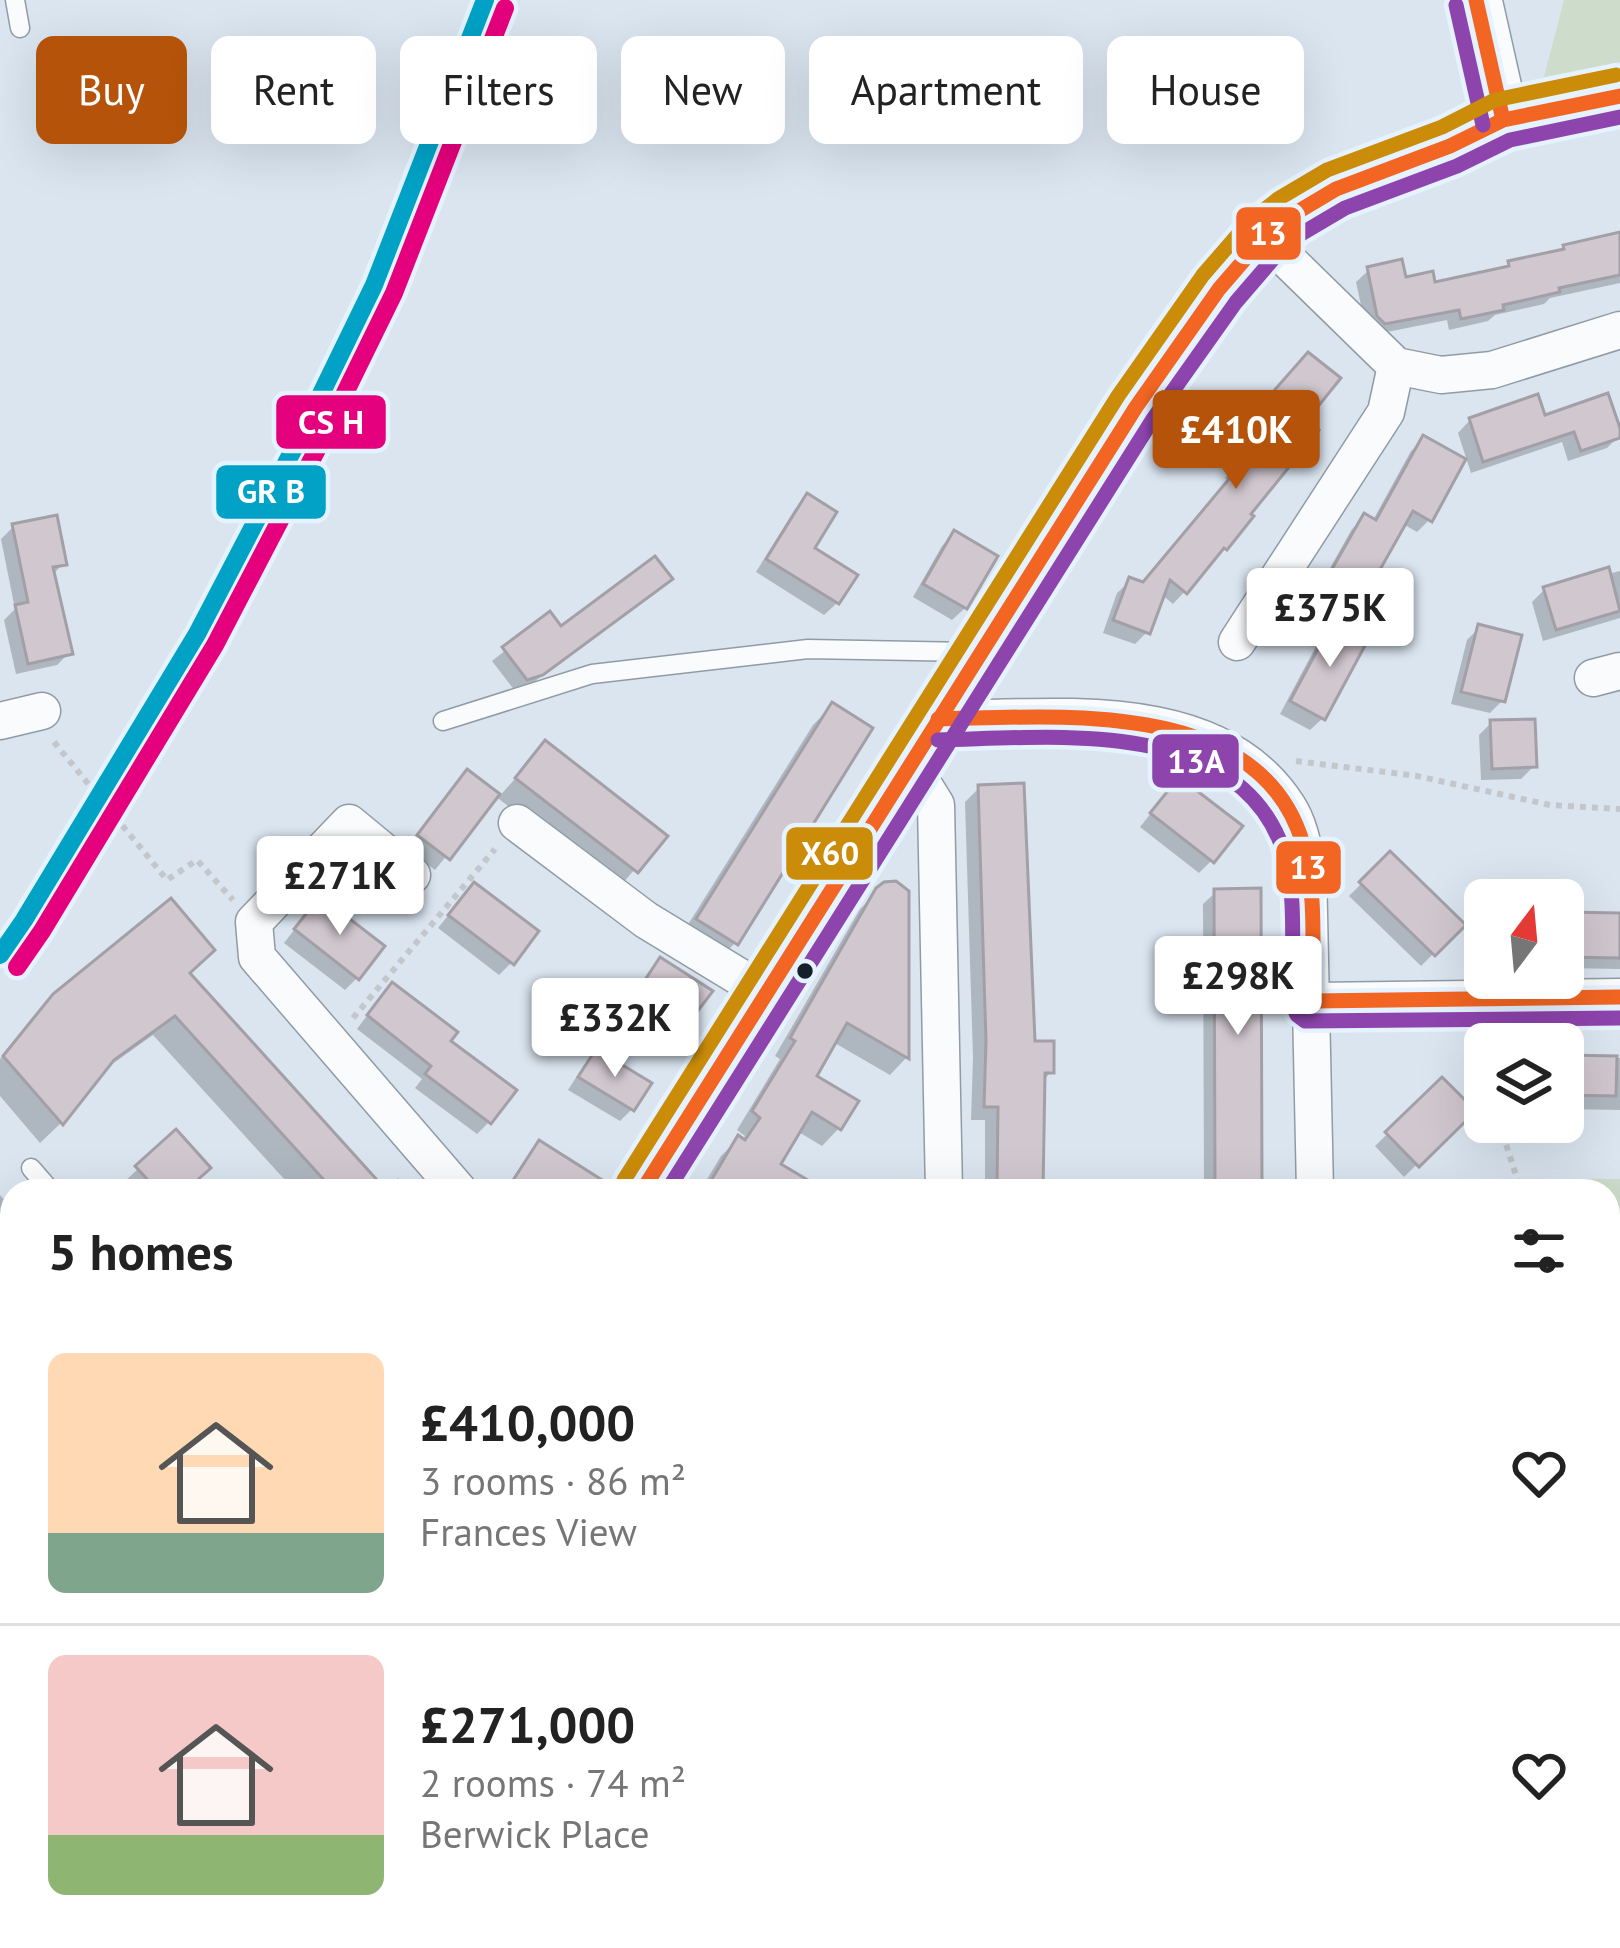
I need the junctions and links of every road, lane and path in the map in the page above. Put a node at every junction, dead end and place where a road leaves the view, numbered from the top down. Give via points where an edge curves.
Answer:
1 (15, 0) edge
2 (1476, 0) edge
3 (20, 28) dead end
4 (1620, 96) edge
5 (1503, 120) junction
6 (1264, 238) junction
7 (1620, 330) edge
8 (1396, 366) junction
9 (1237, 642) dead end
10 (981, 652) junction
11 (42, 711) dead end
12 (0, 721) edge
13 (443, 721) dead end
14 (924, 741) junction
15 (1233, 753) junction
16 (66, 759) dead end
17 (1620, 809) edge
18 (517, 823) joint
19 (208, 873) dead end
20 (412, 874) dead end
21 (766, 994) junction
22 (1620, 998) edge
23 (1313, 1001) junction
24 (332, 1044) junction
25 (1505, 1143) edge
26 (31, 1168) dead end
27 (41, 1179) edge
28 (450, 1179) edge
29 (650, 1179) edge
30 (944, 1179) edge
31 (1315, 1179) edge
32 (1516, 1179) edge

1 - 3 lane
2 - 5 main road
4 - 5 main road
5 - 6 main road via 1336,189
6 - 8 street
6 - 10 main road via 1194,322
7 - 8 street via 1492,370 1441,375
8 - 9 street via 1386,412
10 - 13 lane via 808,649 592,674
10 - 14 main road
11 - 12 street
14 - 15 street via 1069,718 1142,722
14 - 21 main road
14 - 30 street via 939,847
15 - 17 path via 1418,776 1550,805
15 - 23 street via 1266,780 1299,830 1309,868
16 - 19 path via 167,880 196,860
18 - 21 street via 646,920
18 - 24 path
20 - 24 street via 349,824 254,922 257,957
21 - 29 main road
22 - 23 street
23 - 31 street
24 - 28 street
25 - 32 path
26 - 27 lane

